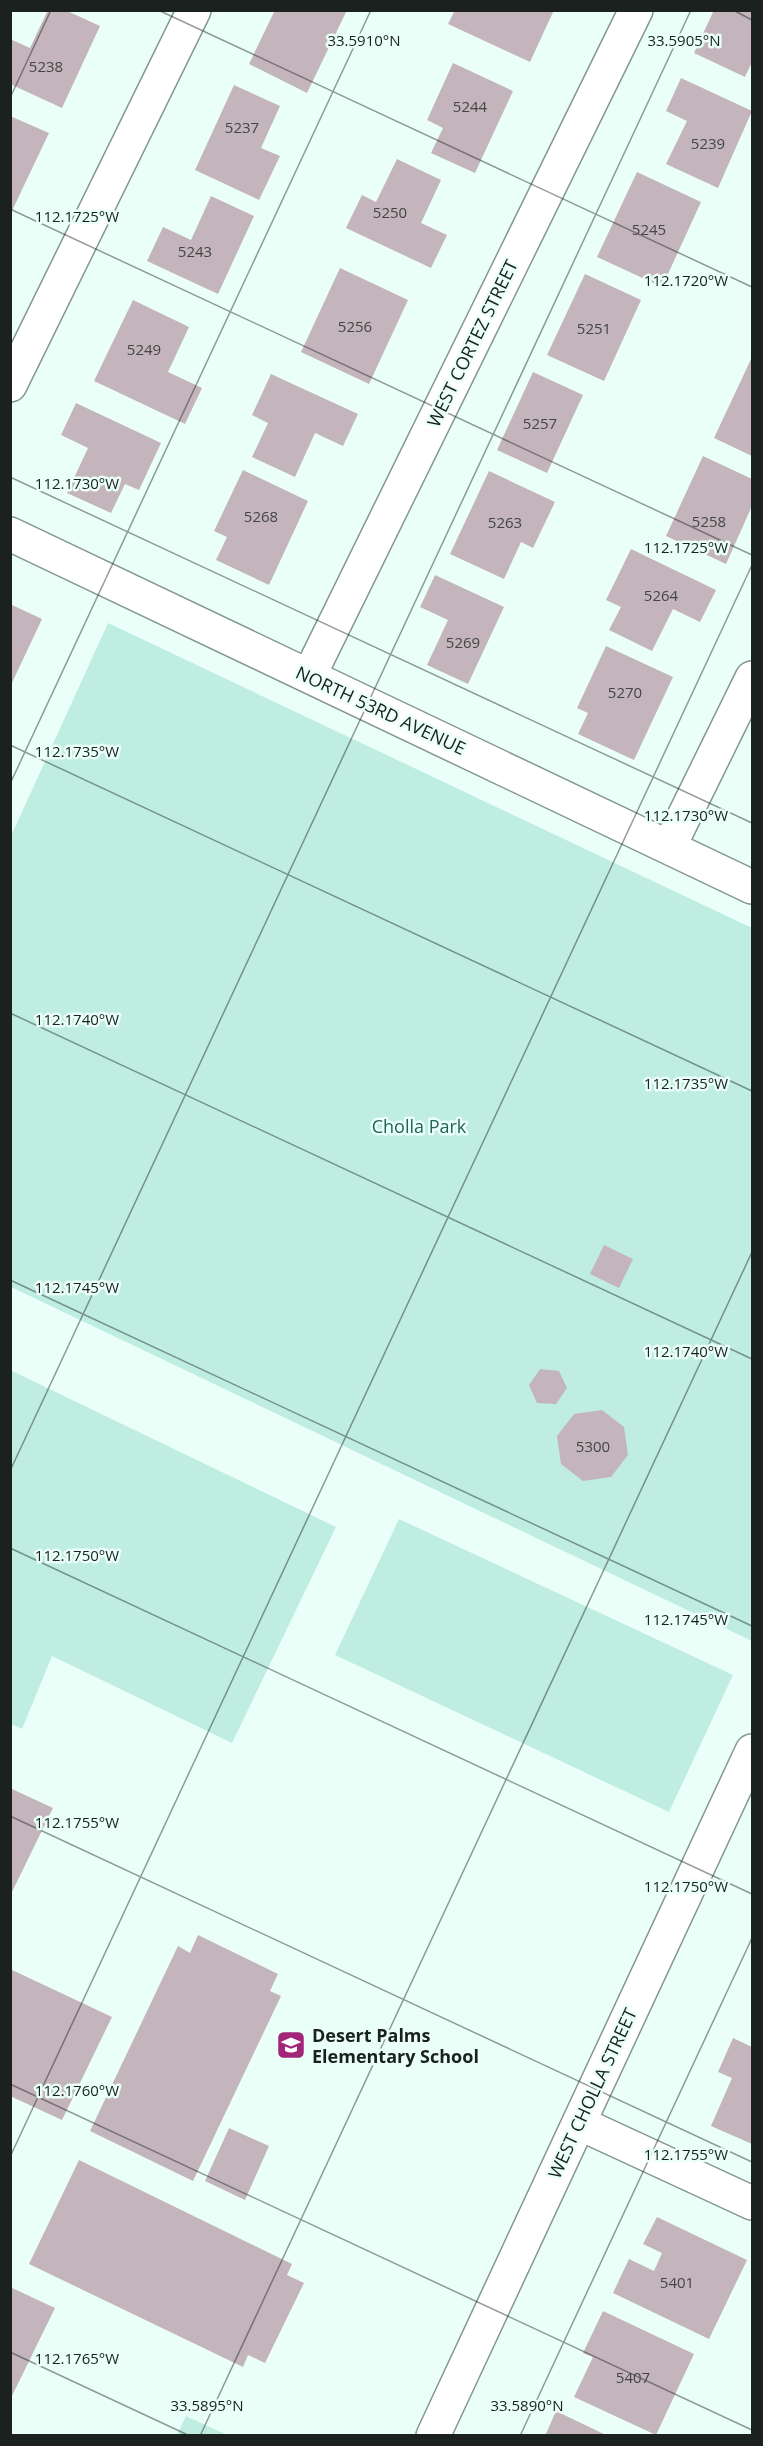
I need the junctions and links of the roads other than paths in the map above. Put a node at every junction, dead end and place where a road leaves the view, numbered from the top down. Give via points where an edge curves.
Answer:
1 (194, 10) edge
2 (636, 10) edge
3 (10, 385) edge
4 (10, 534) edge
5 (309, 676) junction
6 (753, 678) edge
7 (669, 847) junction
8 (753, 886) edge
9 (753, 1751) edge
10 (579, 2123) junction
11 (753, 2203) edge
12 (434, 2436) edge

1 - 3 street
2 - 5 street, WEST CORTEZ STREET
4 - 5 street, NORTH 53RD AVENUE
5 - 7 street, NORTH 53RD AVENUE
6 - 7 street
7 - 8 street, NORTH 53RD AVENUE
9 - 10 street, WEST CHOLLA STREET
10 - 11 street
10 - 12 street, WEST CHOLLA STREET

